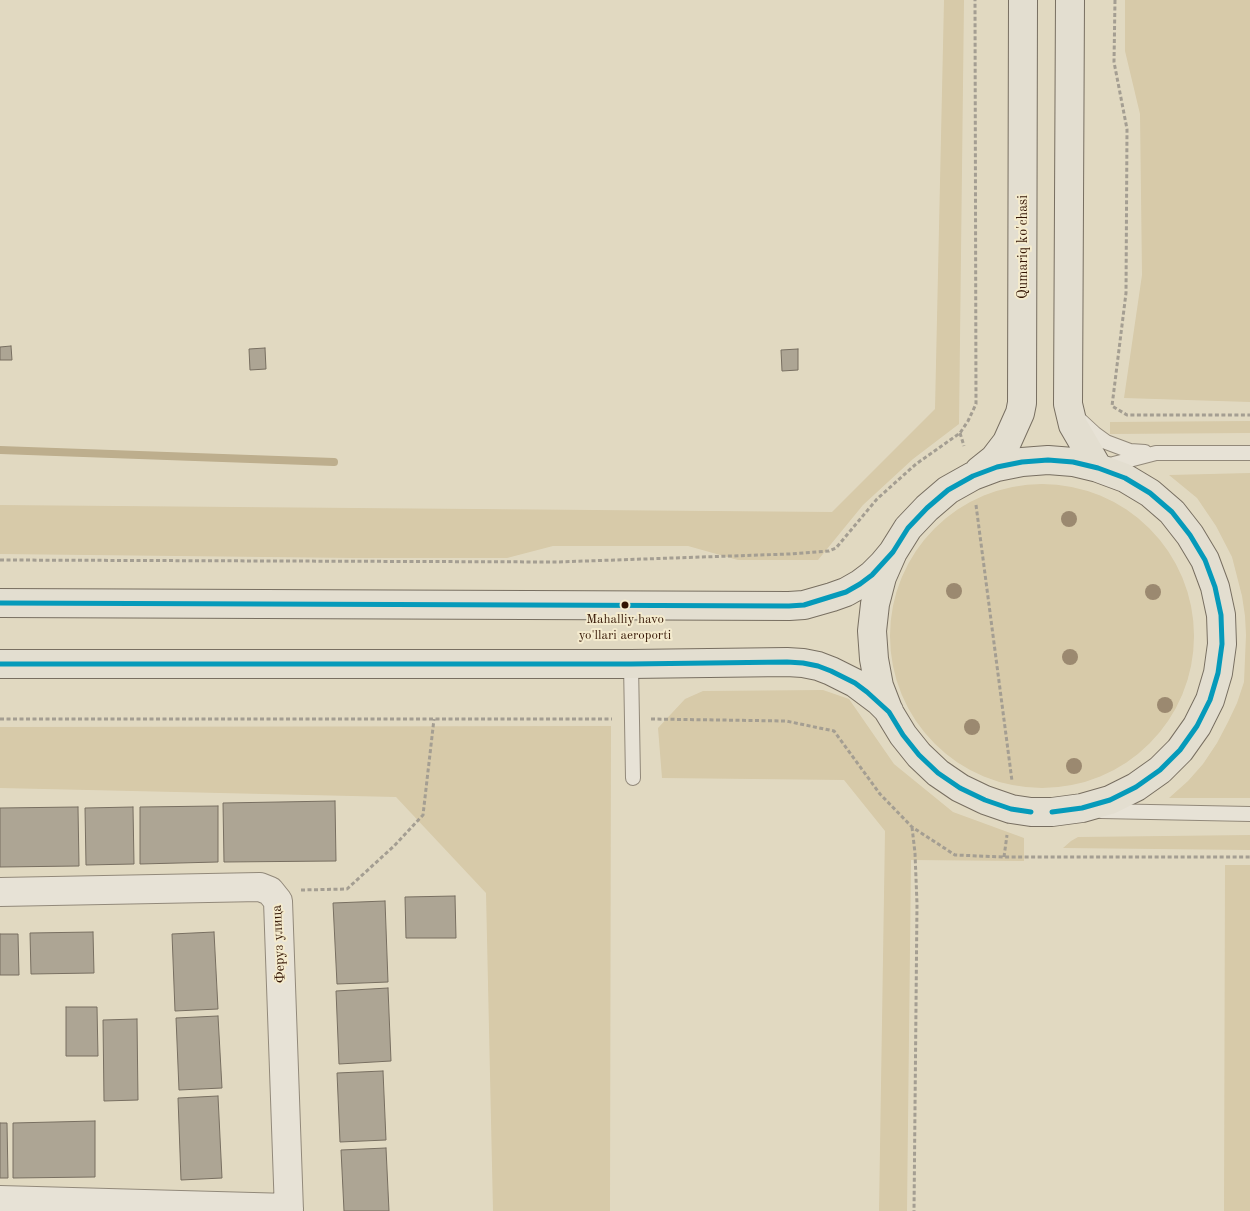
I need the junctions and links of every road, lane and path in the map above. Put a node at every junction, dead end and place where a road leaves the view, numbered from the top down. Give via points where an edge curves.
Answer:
1 (975, 0) edge
2 (1024, 0) edge
3 (1070, 0) edge
4 (1115, 0) edge
5 (1068, 404) junction
6 (1250, 415) edge
7 (960, 432) junction
8 (964, 446) dead end
9 (1156, 453) junction
10 (1250, 453) edge
11 (1098, 468) junction
12 (974, 488) junction
13 (893, 552) junction
14 (0, 560) edge
15 (0, 603) edge
16 (0, 664) edge
17 (632, 664) junction
18 (889, 712) junction
19 (0, 719) edge
20 (434, 719) junction
21 (632, 719) junction
22 (633, 778) dead end
23 (1013, 786) dead end
24 (1062, 811) junction
25 (1250, 814) edge
26 (912, 827) junction
27 (1008, 832) dead end
28 (1004, 857) junction
29 (1250, 857) edge
30 (270, 891) junction
31 (0, 892) edge
32 (0, 1200) edge
33 (289, 1210) edge
34 (914, 1211) edge

1 - 7 path via 976,404
2 - 12 main road, Qumariq ko'chasi via 1022,403 1007,442
3 - 5 main road
4 - 6 path via 1114,62 1127,129 1126,293 1112,406 1127,415
5 - 9 lane via 1085,426 1106,442 1130,451
5 - 11 main road via 1073,425
7 - 8 path
7 - 14 path via 883,493 836,548 829,551 557,562
9 - 10 lane
9 - 11 lane
11 - 12 main road via 1048,460 1022,462 997,467
11 - 24 main road via 1125,478 1150,493 1190,534 1215,586 1222,644 1210,700 1180,750 1136,787 1110,800
12 - 13 main road via 948,490 908,528
12 - 23 path
13 - 15 main road via 872,575 846,592 804,605 789,606
13 - 18 main road via 882,577 872,632 879,686
16 - 17 main road
17 - 18 main road via 803,663 831,671 855,684
17 - 21 lane
18 - 24 main road via 919,755 960,788 1010,809
19 - 20 path
20 - 21 path
20 - 30 path via 423,815 394,846 347,889
21 - 22 lane
21 - 26 path via 786,721 834,731 880,794
24 - 25 lane
26 - 28 path via 955,855
26 - 34 path via 916,904
27 - 28 path
28 - 29 path
30 - 31 street, Феруз улица via 260,888
30 - 33 street, Феруз улица via 278,901
32 - 33 street

